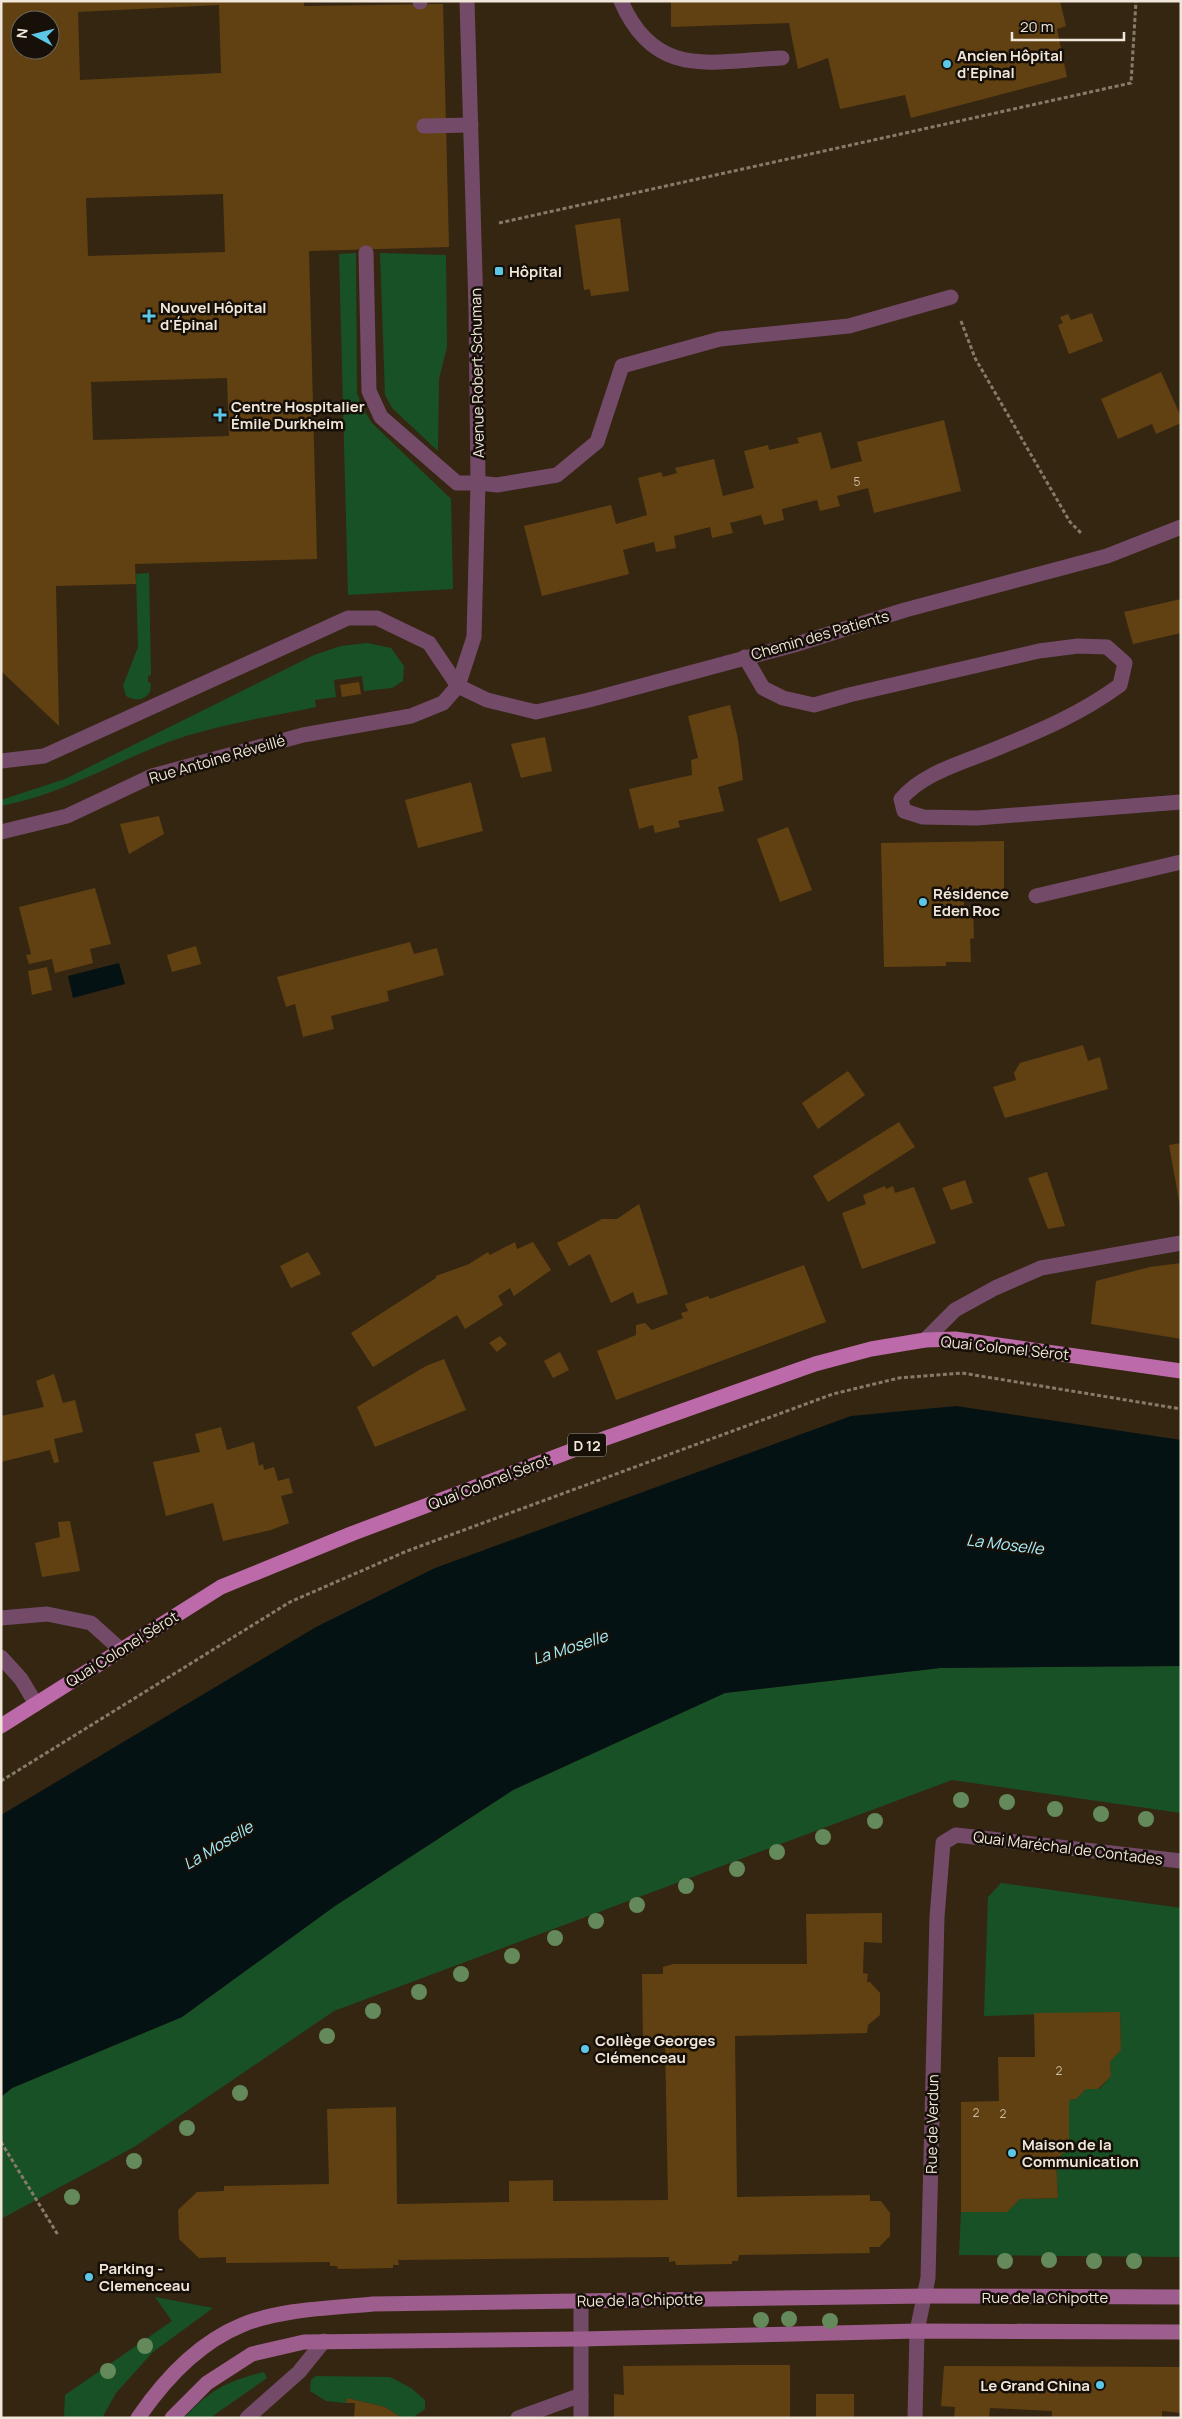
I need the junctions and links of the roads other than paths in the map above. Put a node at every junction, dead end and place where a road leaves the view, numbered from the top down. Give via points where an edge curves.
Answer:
1 (468, 1) edge
2 (621, 1) edge
3 (782, 58) dead end
4 (471, 125) junction
5 (424, 126) dead end
6 (366, 253) dead end
7 (951, 297) road end
8 (478, 483) junction
9 (1181, 527) edge
10 (745, 657) junction
11 (458, 686) junction
12 (411, 716) joint
13 (1, 761) edge
14 (1181, 802) edge
15 (1, 832) edge
16 (1181, 862) edge
17 (1036, 896) dead end
18 (1181, 1243) edge
19 (925, 1340) junction
20 (1181, 1371) edge
21 (1, 1618) edge
22 (121, 1650) junction
23 (1, 1657) edge
24 (36, 1704) junction
25 (1, 1726) edge
26 (956, 1835) joint
27 (1181, 1861) edge
28 (926, 2296) junction
29 (1181, 2297) edge
30 (581, 2301) junction
31 (918, 2331) junction
32 (1181, 2332) edge
33 (581, 2339) junction
34 (324, 2341) junction
35 (581, 2395) junction
36 (138, 2418) edge
37 (172, 2418) edge
38 (247, 2418) edge
39 (518, 2418) edge
40 (581, 2418) edge
41 (915, 2418) edge

1 - 4 street, Avenue Robert Schuman
2 - 3 street via 630,22 649,45 673,58 694,62
4 - 5 street
4 - 8 street, Avenue Robert Schuman
6 - 8 street via 369,391 381,417 457,483
7 - 8 street via 849,326 720,339 622,366 596,442 558,475 496,485
8 - 11 street, Avenue Robert Schuman via 474,637
9 - 10 street, Chemin des Patients via 1106,556
10 - 11 street, Chemin des Patients via 536,712 487,700
10 - 14 street via 763,688 783,698 814,705 1039,651 1078,646 1107,647 1125,664 1120,685 1093,705 1060,722 912,786 901,799 904,811 923,817 976,818
11 - 12 street, Avenue Robert Schuman via 443,703
11 - 13 street via 429,643 377,618 348,618 44,756
12 - 15 street, Rue Antoine Réveillé via 303,735 152,776 68,816
16 - 17 street
18 - 19 street via 1041,1268 955,1310
19 - 20 main road, Quai Colonel Sérot / D 12 via 954,1339
19 - 22 main road, Quai Colonel Sérot / D 12 via 870,1349 815,1364 592,1443 351,1534 221,1587
21 - 22 street via 47,1614 91,1623
22 - 24 main road, Quai Colonel Sérot / D 12
23 - 24 street
24 - 25 main road, D 12
26 - 27 street, Quai Maréchal de Contades
26 - 28 street, Rue de Verdun via 944,1843 937,1917
28 - 29 main road, Rue de la Chipotte
28 - 30 main road, Rue de la Chipotte
28 - 31 street, Rue de Verdun
30 - 33 street
30 - 36 main road, Rue de la Chipotte via 373,2304 296,2311 242,2325 196,2352 155,2393
31 - 32 main road
31 - 33 main road
31 - 41 street, Rue de Verdun
33 - 34 main road
33 - 35 street
34 - 37 main road via 304,2342 252,2354 207,2383
34 - 38 street via 299,2372
35 - 39 street
35 - 40 street

